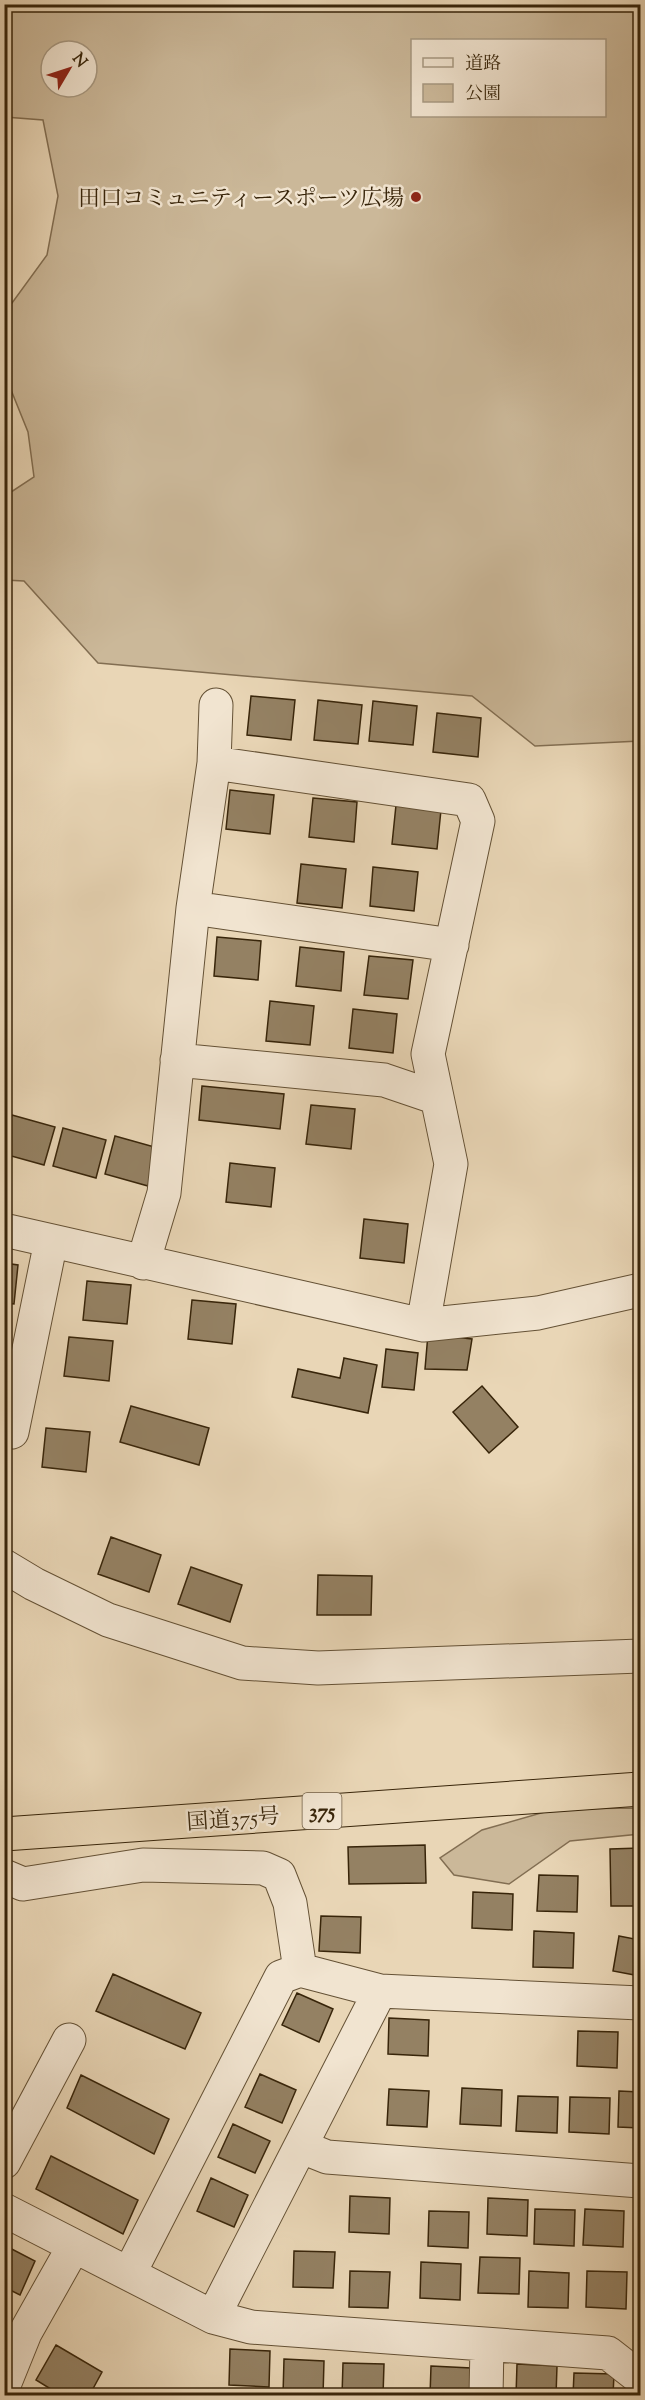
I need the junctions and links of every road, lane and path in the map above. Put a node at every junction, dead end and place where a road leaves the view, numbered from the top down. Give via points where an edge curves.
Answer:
1 (216, 705) dead end
2 (214, 764) junction
3 (193, 908) junction
4 (452, 945) junction
5 (177, 1060) junction
6 (437, 1098) junction
7 (4, 1230) edge
8 (51, 1241) junction
9 (143, 1263) junction
10 (640, 1290) edge
11 (423, 1325) junction
12 (12, 1432) dead end
13 (4, 1566) edge
14 (640, 1656) edge
15 (640, 1789) edge
16 (4, 1834) edge
17 (4, 1876) edge
18 (300, 1970) junction
19 (380, 1991) junction
20 (640, 2003) edge
21 (69, 2040) dead end
22 (302, 2147) junction
23 (4, 2162) edge
24 (640, 2181) edge
25 (4, 2210) edge
26 (74, 2246) junction
27 (129, 2274) junction
28 (213, 2317) junction
29 (487, 2345) junction
30 (638, 2369) edge
31 (4, 2385) edge
32 (486, 2396) edge

1 - 2 street
2 - 3 street
2 - 4 street via 469,800 478,821
3 - 4 street
3 - 5 street
4 - 6 street via 428,1054
5 - 6 street via 384,1080
5 - 9 street via 164,1193
6 - 11 street via 452,1164
7 - 8 street
8 - 9 street
8 - 12 street
9 - 11 street
10 - 11 street via 537,1313
13 - 14 street via 108,1620 242,1663 318,1668
15 - 16 highway, 国道375号 / 375
17 - 18 street via 23,1884 143,1865 264,1868 279,1875 291,1903
18 - 19 street
18 - 27 street via 281,1977
19 - 20 street
19 - 22 street
21 - 23 street
22 - 24 street via 327,2157
22 - 28 street
25 - 26 street
26 - 27 street
26 - 31 street via 25,2333
27 - 28 street
28 - 29 street via 251,2327
29 - 30 street via 608,2353
29 - 32 street

